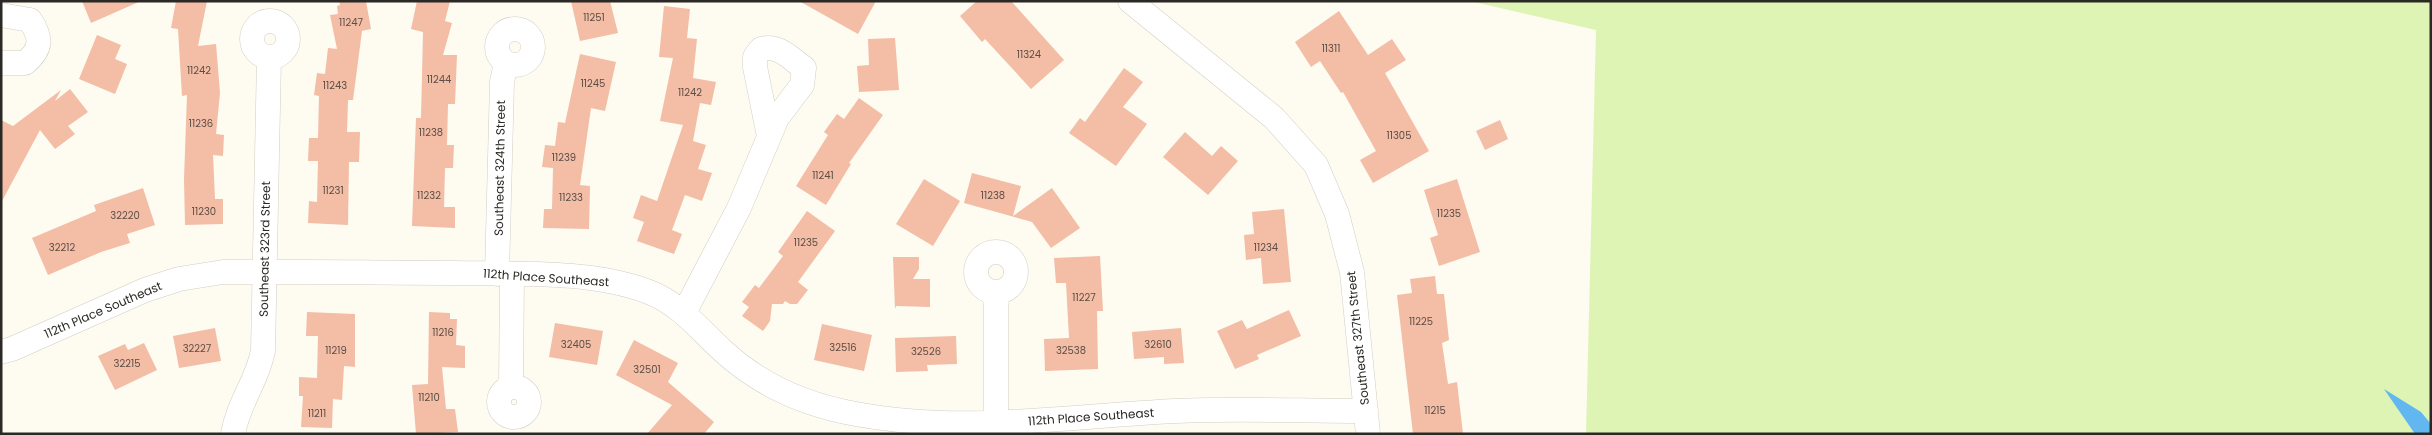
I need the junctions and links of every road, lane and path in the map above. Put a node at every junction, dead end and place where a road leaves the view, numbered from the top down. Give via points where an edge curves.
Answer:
1 (1130, 1) edge
2 (1, 15) edge
3 (269, 58) dead end
4 (1, 63) edge
5 (506, 63) dead end
6 (769, 136) dead end
7 (264, 271) junction
8 (505, 274) junction
9 (996, 292) dead end
10 (684, 313) junction
11 (1, 352) edge
12 (511, 386) dead end
13 (1367, 422) edge
14 (996, 424) junction
15 (233, 434) edge

1 - 13 street, Southeast 327th Street via 1274,118 1316,165 1337,214 1352,272
2 - 4 street via 30,20 38,31 38,45 35,54 25,63
3 - 7 street, Southeast 323rd Street
5 - 8 street, Southeast 324th Street via 502,82
6 - 10 street via 739,208
7 - 8 street, 112th Place Southeast
7 - 11 street, 112th Place Southeast via 223,272 179,279 145,290 12,350
7 - 15 street, Southeast 323rd Street via 263,351 257,376 238,410
8 - 10 street, 112th Place Southeast via 616,283 659,297
8 - 12 street, Southeast 324th Street
9 - 14 street
10 - 14 street, 112th Place Southeast via 750,372 768,385 801,400 874,418
13 - 14 street, 112th Place Southeast via 1178,411

